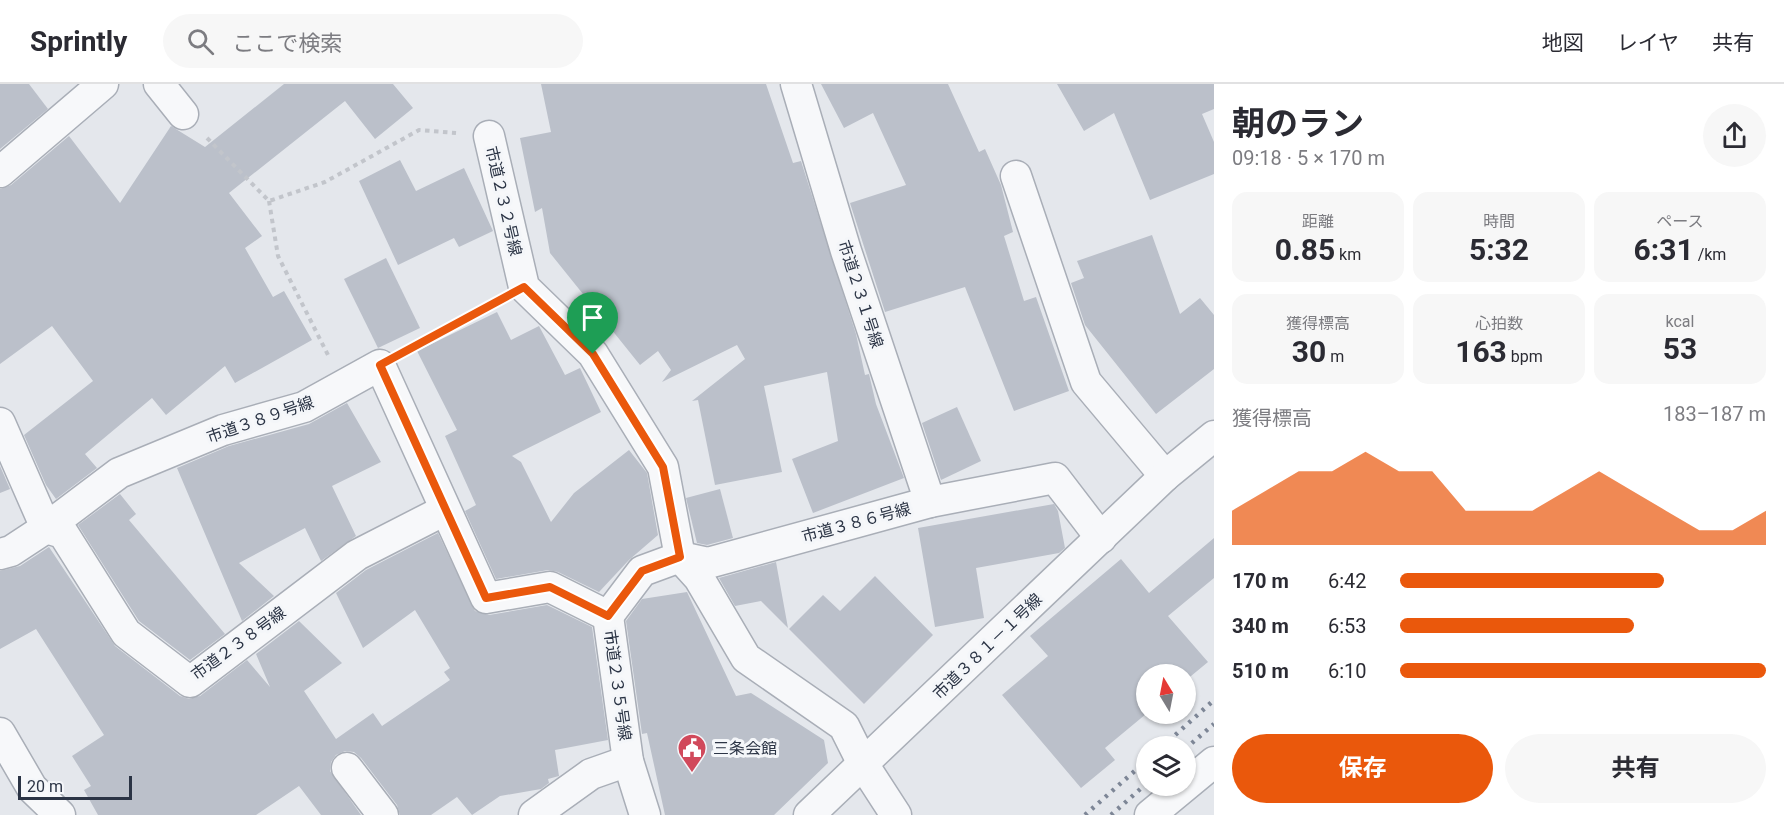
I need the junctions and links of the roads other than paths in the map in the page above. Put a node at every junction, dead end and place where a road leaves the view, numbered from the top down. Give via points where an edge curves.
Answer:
1 (103, 84) edge
2 (159, 84) edge
3 (796, 84) edge
4 (183, 114) road end
5 (489, 136) road end
6 (0, 172) edge
7 (1016, 176) dead end
8 (380, 365) joint
9 (0, 423) edge
10 (1214, 436) edge
11 (1165, 476) junction
12 (930, 502) junction
13 (445, 510) junction
14 (46, 528) junction
15 (1101, 538) junction
16 (0, 554) edge
17 (680, 557) junction
18 (608, 616) junction
19 (0, 733) edge
20 (628, 761) junction
21 (1214, 762) edge
22 (863, 764) junction
23 (347, 768) dead end
24 (60, 815) edge
25 (383, 815) edge
26 (534, 815) edge
27 (645, 815) edge
28 (809, 815) edge
29 (896, 815) edge
30 (1150, 815) edge

1 - 6 street
2 - 4 street
3 - 12 street, 市道２３１号線 via 846,251
5 - 17 street, 市道２３２号線 via 524,287 593,354 663,467
7 - 11 street via 1086,382
8 - 13 street, 市道２３５号線
8 - 14 street, 市道３８９号線 via 304,407 223,430 119,473
9 - 14 street
10 - 11 street, 市道３８１－１号線
11 - 15 street, 市道３８１－１号線
12 - 15 street, 市道３８６号線 via 1055,478
12 - 17 street, 市道３８６号線 via 708,563
13 - 14 street, 市道２３８号線 via 357,555 190,682 126,633 63,533
13 - 18 street, 市道２３５号線 via 486,598 550,587
14 - 16 street, 市道３８９号線
15 - 22 street, 市道３８１－１号線
17 - 18 street via 642,571
17 - 22 street via 699,579 746,658 844,726
18 - 20 street, 市道２３５号線
19 - 24 street via 32,788
20 - 26 street via 591,774
20 - 27 street, 市道２３５号線
21 - 30 street
22 - 28 street, 市道３８１－１号線
22 - 29 street
23 - 25 street

